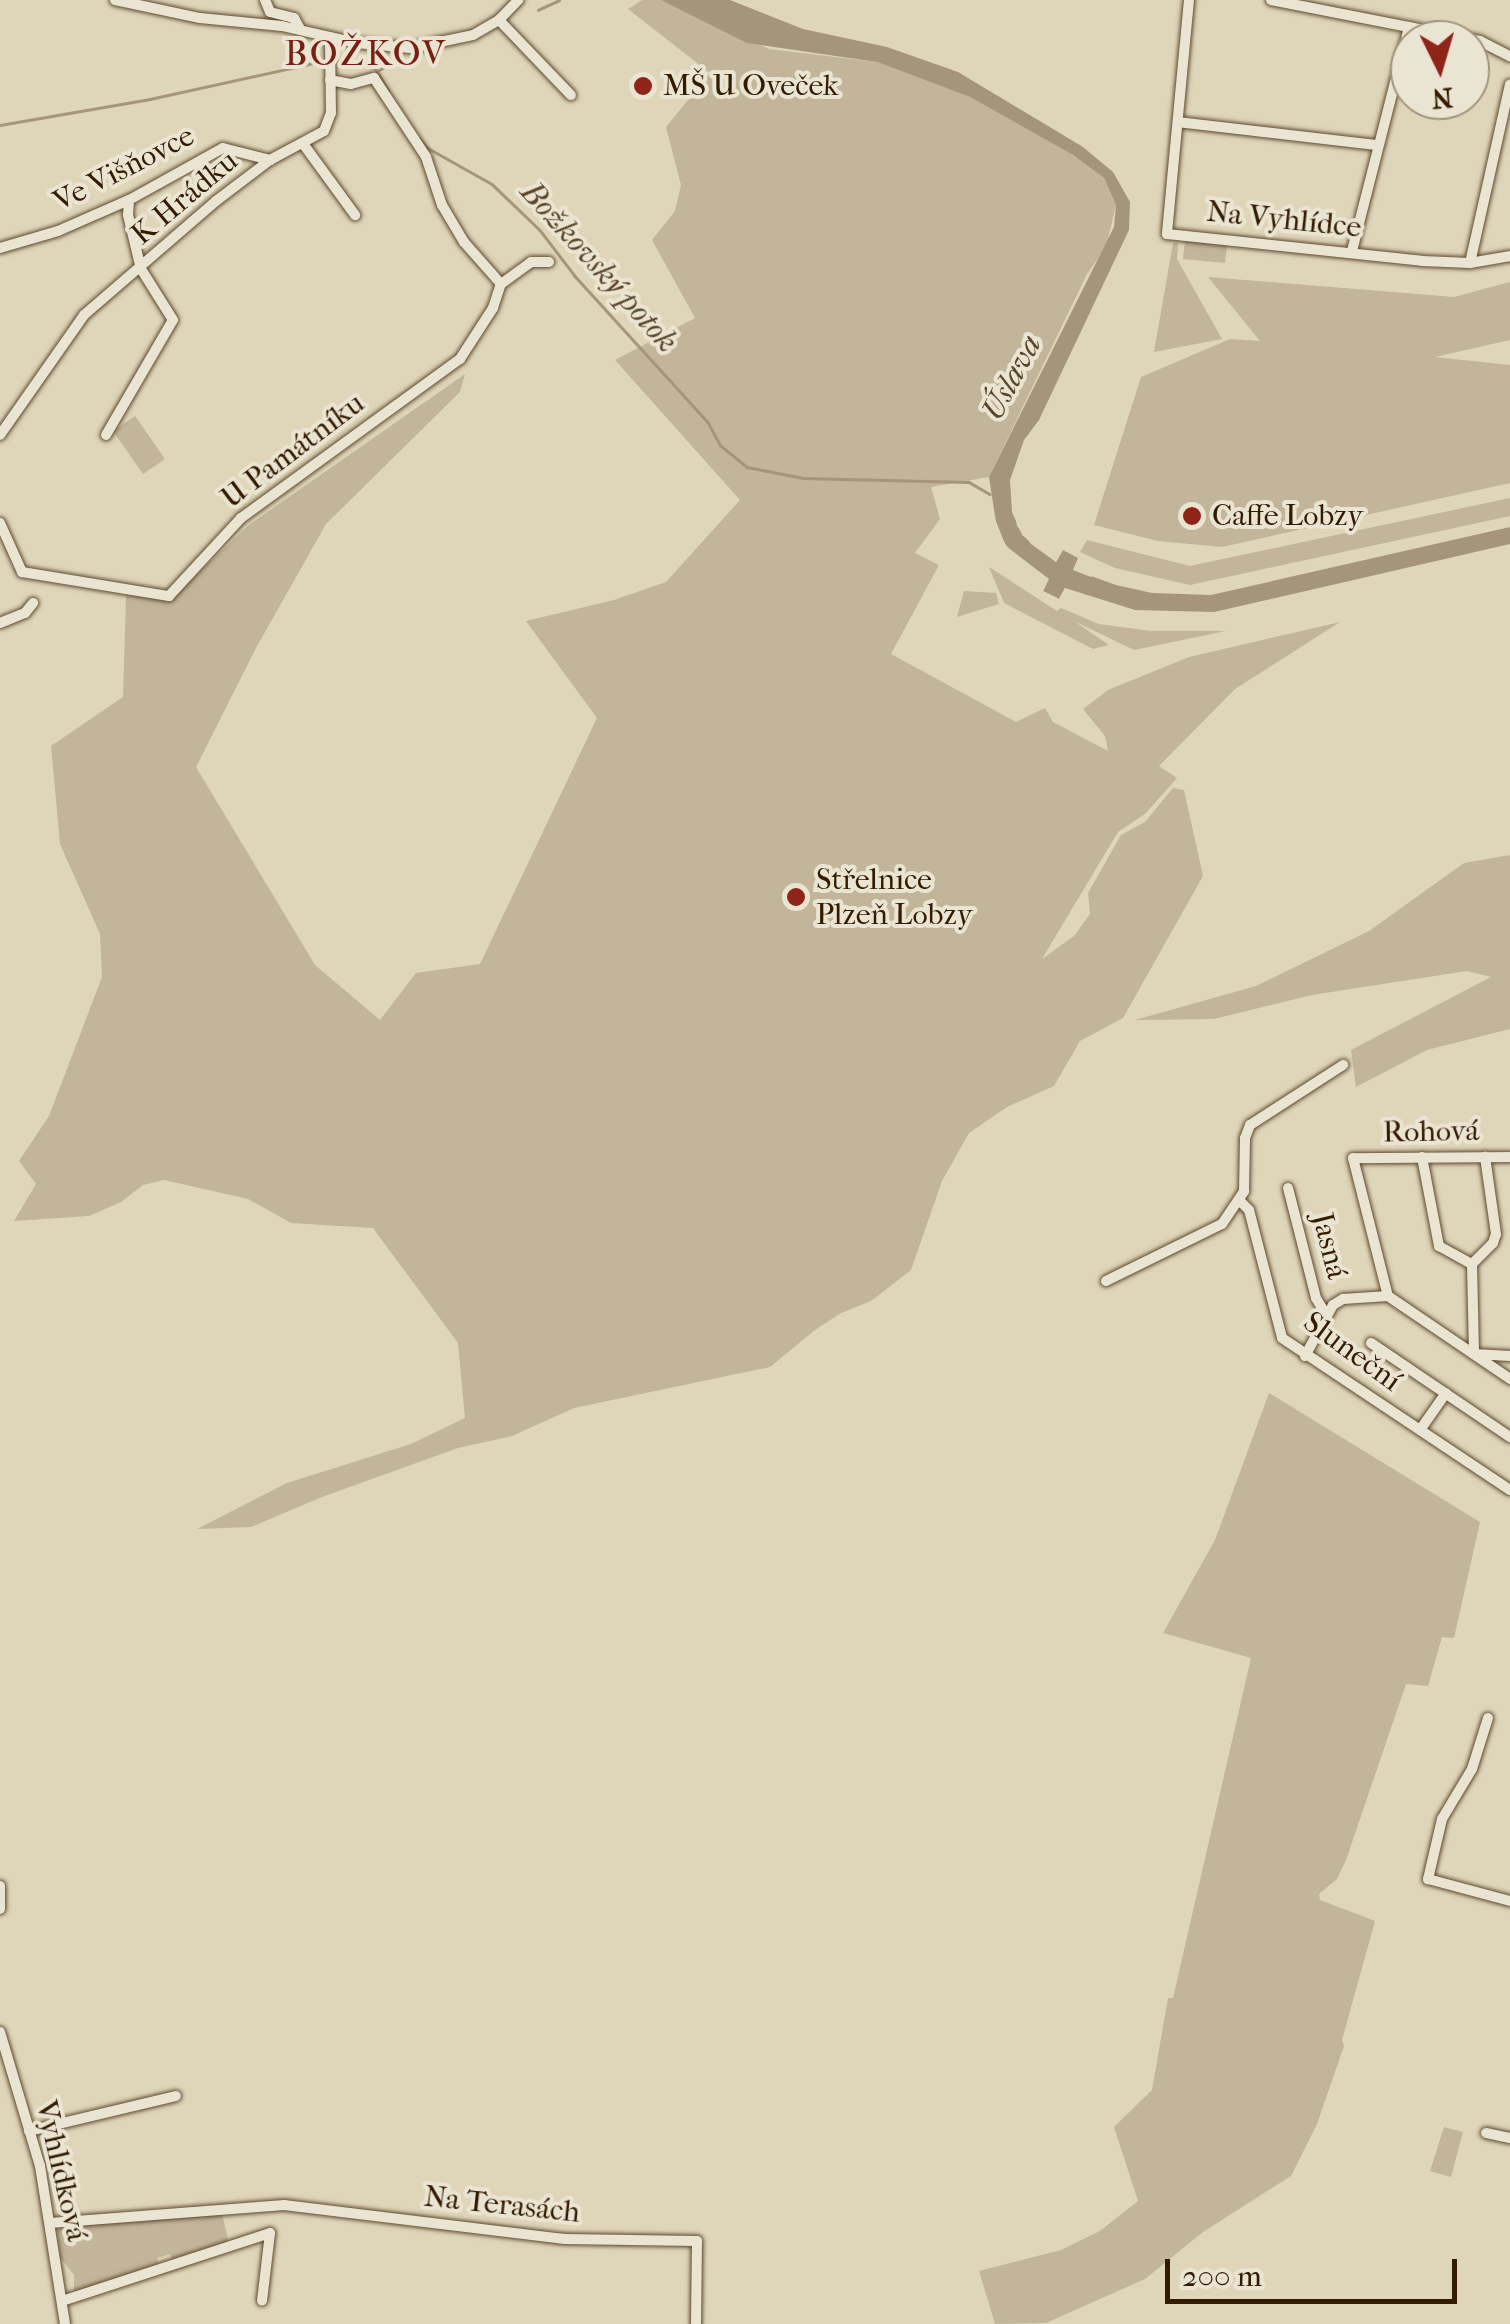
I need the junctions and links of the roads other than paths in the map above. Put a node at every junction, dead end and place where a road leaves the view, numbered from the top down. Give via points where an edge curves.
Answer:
1 (115, 0) edge
2 (266, 0) edge
3 (518, 0) edge
4 (1189, 0) edge
5 (1272, 0) edge
6 (499, 20) junction
7 (1390, 23) edge
8 (300, 29) junction
9 (330, 36) junction
10 (330, 74) junction
11 (1510, 84) edge
12 (571, 95) dead end
13 (1390, 98) edge
14 (1178, 122) junction
15 (304, 144) junction
16 (1378, 146) junction
17 (270, 160) junction
18 (129, 200) junction
19 (355, 215) dead end
20 (0, 248) edge
21 (1352, 251) junction
22 (1510, 256) edge
23 (548, 262) dead end
24 (1470, 263) junction
25 (141, 268) junction
26 (501, 284) junction
27 (0, 434) edge
28 (106, 435) dead end
29 (0, 523) edge
30 (33, 603) dead end
31 (0, 622) edge
32 (1342, 1065) dead end
33 (1510, 1156) edge
34 (1485, 1157) junction
35 (1422, 1158) junction
36 (1288, 1188) dead end
37 (1240, 1202) junction
38 (1472, 1264) junction
39 (1106, 1282) dead end
40 (1388, 1296) junction
41 (1325, 1313) junction
42 (1372, 1343) dead end
43 (1474, 1354) junction
44 (1305, 1356) junction
45 (1510, 1356) edge
46 (1510, 1378) edge
47 (1446, 1394) junction
48 (1420, 1430) junction
49 (1510, 1437) edge
50 (1510, 1490) edge
51 (1488, 1718) dead end
52 (0, 1886) edge
53 (1510, 1901) edge
54 (0, 1909) edge
55 (0, 2032) edge
56 (176, 2096) dead end
57 (29, 2130) junction
58 (1486, 2133) dead end
59 (1510, 2138) edge
60 (50, 2223) junction
61 (62, 2301) junction
62 (262, 2301) dead end
63 (65, 2324) edge
64 (696, 2324) edge

1 - 8 street
2 - 8 street via 270,12 294,18
3 - 6 street
4 - 14 street, Na Vyhlídce
5 - 7 street
6 - 9 street via 462,40 412,48
6 - 12 street
8 - 9 street
9 - 10 street
10 - 15 street via 329,122
10 - 26 street via 351,84 374,78 426,157 464,242
11 - 24 street
13 - 16 street
14 - 16 street
14 - 21 street, Na Vyhlídce via 1167,234
15 - 17 street, K Hrádku
15 - 19 street
16 - 21 street
17 - 18 street, Ve Višňovce via 223,148
17 - 25 street, K Hrádku
18 - 20 street, Ve Višňovce
18 - 25 street, K Hrádku
21 - 24 street, Na Vyhlídce
22 - 24 street, Na Vyhlídce
23 - 26 street via 531,262
25 - 27 street via 69,332
25 - 28 street via 173,320
26 - 29 street, U Památníku via 460,359 241,518 170,596 22,572
30 - 31 street via 25,614
32 - 37 street via 1250,1125
33 - 34 street, Rohová
34 - 35 street, Rohová
34 - 38 street via 1496,1234
35 - 38 street via 1438,1246
35 - 40 street, Rohová via 1353,1158
36 - 41 street, Jasná
37 - 39 street via 1210,1231
37 - 44 street, Sluneční via 1249,1210 1282,1338
38 - 43 street
40 - 41 street via 1343,1299
40 - 43 street
41 - 44 street
42 - 47 street
43 - 45 street
43 - 46 street
44 - 48 street, Sluneční
47 - 48 street
47 - 49 street
48 - 50 street, Sluneční
51 - 53 street via 1472,1769 1442,1819 1428,1879
52 - 54 street
55 - 57 street, Vyhlídková
56 - 57 street
57 - 60 street, Vyhlídková
58 - 59 street
60 - 61 street, Vyhlídková
60 - 64 street, Na Terasách via 284,2205 565,2239 697,2241
61 - 62 street via 270,2234
61 - 63 street, Vyhlídková

